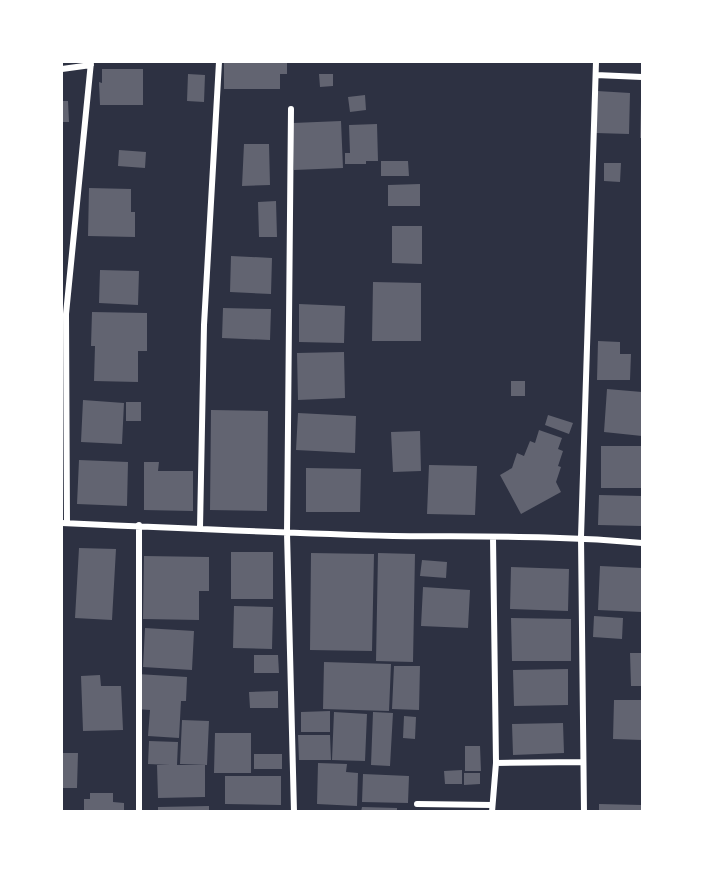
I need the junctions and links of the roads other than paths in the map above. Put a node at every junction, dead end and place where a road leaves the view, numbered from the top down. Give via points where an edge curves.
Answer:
1 (219, 62) edge
2 (596, 62) edge
3 (91, 63) edge
4 (62, 69) edge
5 (596, 75) junction
6 (642, 77) edge
7 (291, 108) dead end
8 (64, 523) edge
9 (139, 525) junction
10 (200, 528) junction
11 (287, 533) junction
12 (581, 537) junction
13 (493, 538) junction
14 (642, 543) edge
15 (583, 762) junction
16 (496, 763) junction
17 (417, 804) dead end
18 (492, 808) edge
19 (139, 812) edge
20 (294, 812) edge
21 (584, 812) edge

1 - 10 street via 204,325
2 - 5 street
3 - 4 street
3 - 8 street via 66,314
5 - 6 street
5 - 12 street
7 - 11 street
8 - 9 street
9 - 10 street
9 - 19 street
10 - 11 street
11 - 13 street
11 - 20 street
12 - 13 street
12 - 14 street
12 - 15 street
13 - 16 street
15 - 16 street
15 - 21 street
16 - 18 street
17 - 18 street

